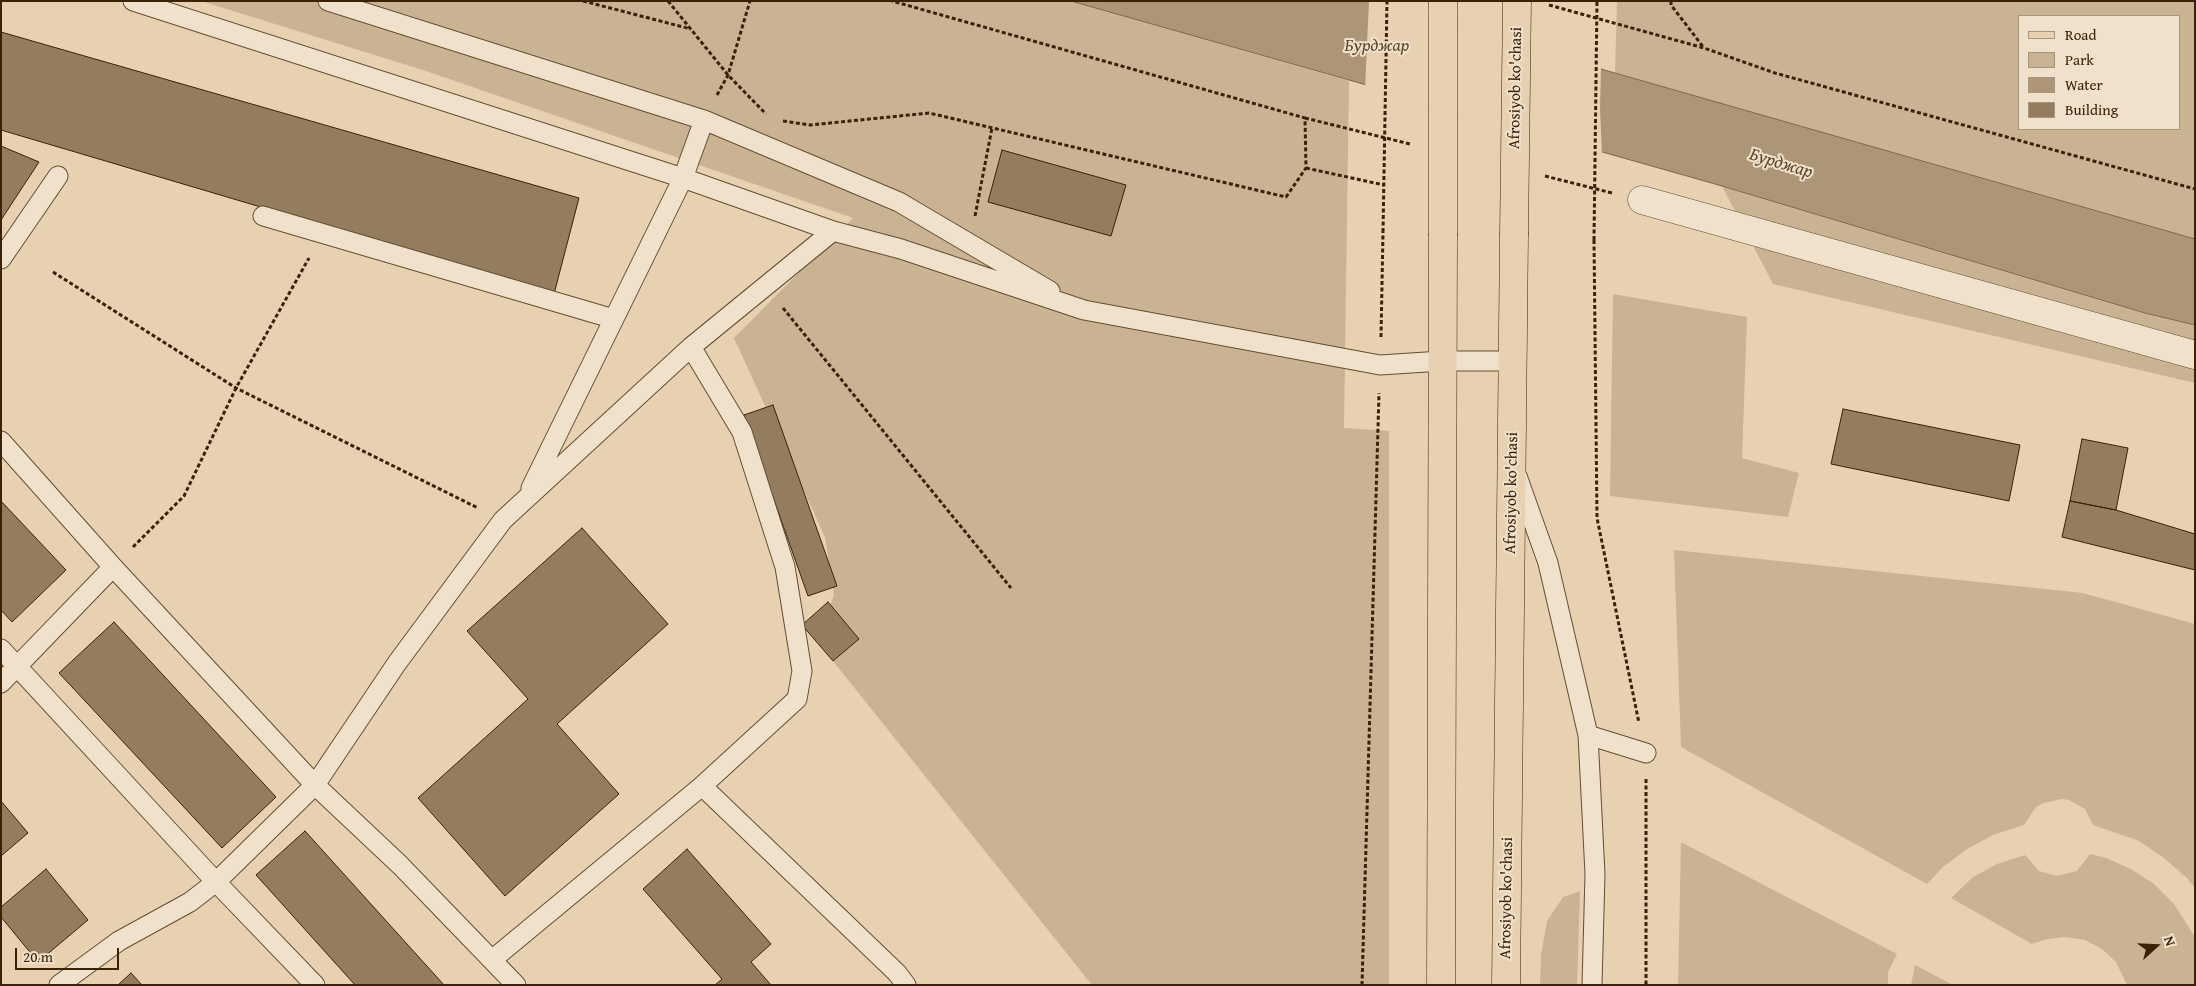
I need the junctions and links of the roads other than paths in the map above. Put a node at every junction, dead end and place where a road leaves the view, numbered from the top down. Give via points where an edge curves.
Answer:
1 (133, 1) edge
2 (328, 1) edge
3 (1443, 1) edge
4 (1530, 3) edge
5 (704, 120) junction
6 (58, 176) dead end
7 (683, 178) junction
8 (1642, 200) dead end
9 (263, 216) dead end
10 (833, 231) junction
11 (1, 259) edge
12 (1084, 310) junction
13 (614, 320) junction
14 (691, 347) junction
15 (2195, 355) edge
16 (1442, 361) junction
17 (1513, 361) junction
18 (1, 441) edge
19 (1512, 463) junction
20 (526, 499) junction
21 (113, 567) junction
22 (1, 650) edge
23 (16, 666) junction
24 (1, 683) edge
25 (1588, 735) junction
26 (1646, 753) road end
27 (315, 785) junction
28 (702, 786) junction
29 (216, 882) junction
30 (493, 959) junction
31 (898, 981) edge
32 (59, 985) edge
33 (315, 985) edge
34 (516, 985) edge
35 (1441, 985) edge
36 (1506, 985) edge
37 (1592, 985) edge

1 - 7 lane
2 - 5 lane
3 - 16 main road, bridge
4 - 17 main road, Afrosiyob ko'chasi, bridge via 1514,235
5 - 7 lane
5 - 12 lane via 899,202
6 - 11 lane
7 - 10 lane
7 - 13 lane
8 - 15 street
9 - 13 lane
10 - 12 lane via 901,249
10 - 14 lane
12 - 16 lane via 1380,364
13 - 20 lane
14 - 20 lane
14 - 28 lane via 742,432 785,567 802,671 797,699
16 - 17 lane
16 - 35 main road
17 - 19 main road, Afrosiyob ko'chasi
18 - 21 lane
19 - 25 lane via 1548,563
19 - 36 main road, Afrosiyob ko'chasi
20 - 27 lane via 503,520 397,662
21 - 23 lane
21 - 27 lane
22 - 23 lane
23 - 24 lane
23 - 29 lane
25 - 26 lane
25 - 37 lane via 1595,874
27 - 29 lane
27 - 30 lane
28 - 30 lane
28 - 31 lane
29 - 32 lane via 190,902 120,941
29 - 33 lane
30 - 34 lane

